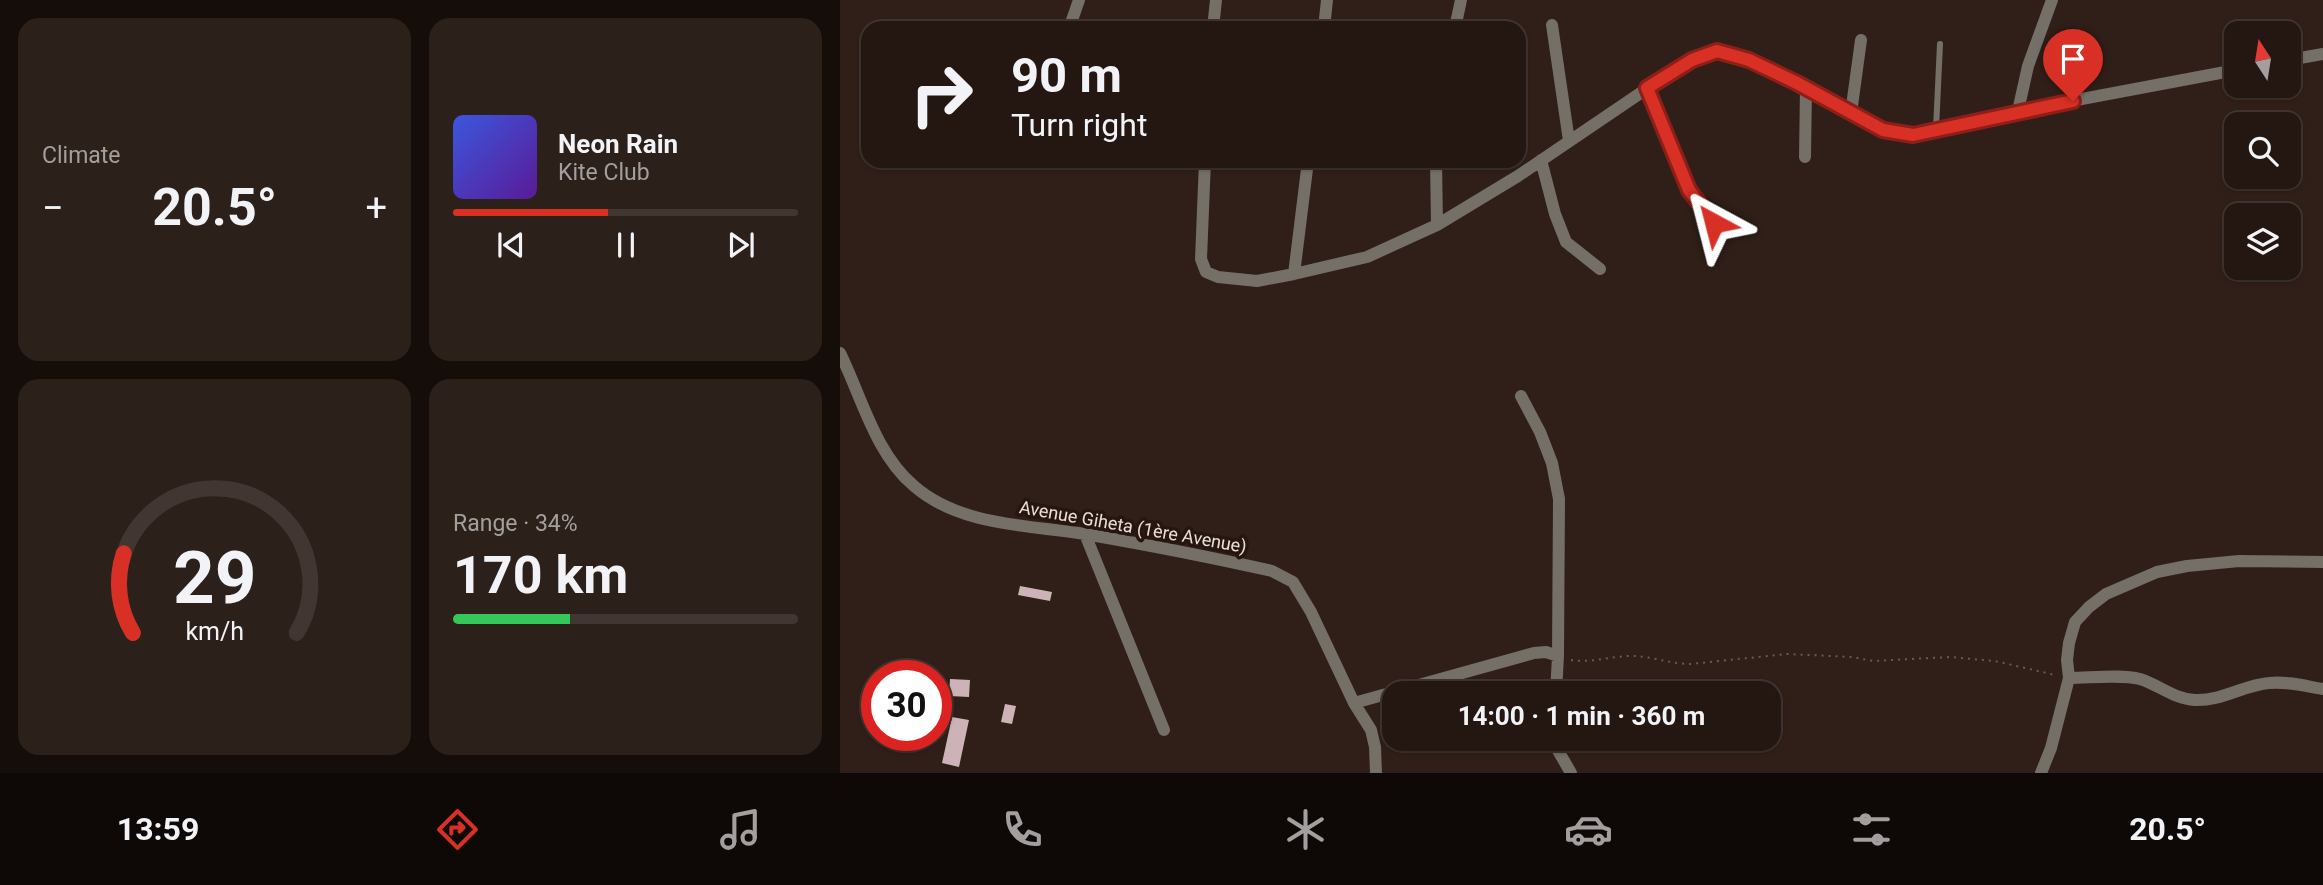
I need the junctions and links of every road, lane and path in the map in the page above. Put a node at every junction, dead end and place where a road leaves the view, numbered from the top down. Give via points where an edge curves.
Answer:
1 (1079, 0) edge
2 (1216, 0) edge
3 (1327, 0) edge
4 (1461, 0) edge
5 (2052, 0) edge
6 (1071, 21) edge
7 (1214, 21) edge
8 (1325, 21) edge
9 (1456, 21) edge
10 (1552, 25) dead end
11 (1861, 40) dead end
12 (1940, 44) dead end
13 (2323, 54) edge
14 (2301, 58) edge
15 (2224, 72) edge
16 (1647, 88) junction
17 (1806, 88) junction
18 (2018, 111) junction
19 (1852, 113) junction
20 (1936, 131) junction
21 (1569, 141) junction
22 (1805, 158) dead end
23 (1541, 160) junction
24 (1205, 168) edge
25 (1307, 168) edge
26 (1436, 168) edge
27 (1714, 223) dead end
28 (1437, 225) junction
29 (1600, 268) dead end
30 (1294, 274) junction
31 (840, 353) edge
32 (844, 370) edge
33 (1521, 396) dead end
34 (1086, 534) junction
35 (2323, 562) edge
36 (1559, 656) junction
37 (2069, 678) junction
38 (1557, 681) edge
39 (2323, 689) edge
40 (1354, 703) junction
41 (1164, 730) dead end
42 (1558, 751) edge
43 (1376, 773) edge
44 (1572, 773) edge
45 (2041, 773) edge

1 - 6 street
2 - 7 street
3 - 8 street
4 - 9 street
5 - 18 street via 2028,66
10 - 21 street
11 - 19 street
12 - 20 lane
13 - 14 street
15 - 18 street
16 - 17 street via 1692,60 1717,51 1749,60
16 - 21 street
16 - 27 street via 1689,190
17 - 19 street
17 - 22 street
18 - 20 street
19 - 20 street via 1883,130 1913,135
21 - 23 street
23 - 28 street
23 - 29 street via 1566,242
24 - 30 street via 1201,259 1206,272 1256,281
25 - 30 street
26 - 28 street
28 - 30 street via 1367,257
31 - 32 street, Avenue Giheta (1ère Avenue)
32 - 34 street, Avenue Giheta (1ère Avenue) via 878,440 913,485 937,503 973,516
33 - 36 street via 1552,463 1559,499
34 - 40 street, Avenue Giheta (1ère Avenue) via 1272,571 1293,582
34 - 41 street
35 - 37 street via 2187,566 2157,572 2106,594 2076,622 2068,643
36 - 37 path via 1573,661 1629,656 1675,664 1787,654 1873,661 1950,657 1995,661
36 - 38 street
36 - 40 street via 1534,653
37 - 39 street via 2131,677 2195,700 2223,697 2267,682
37 - 45 street
40 - 43 street, Avenue Giheta (1ère Avenue) via 1371,730
42 - 44 street

